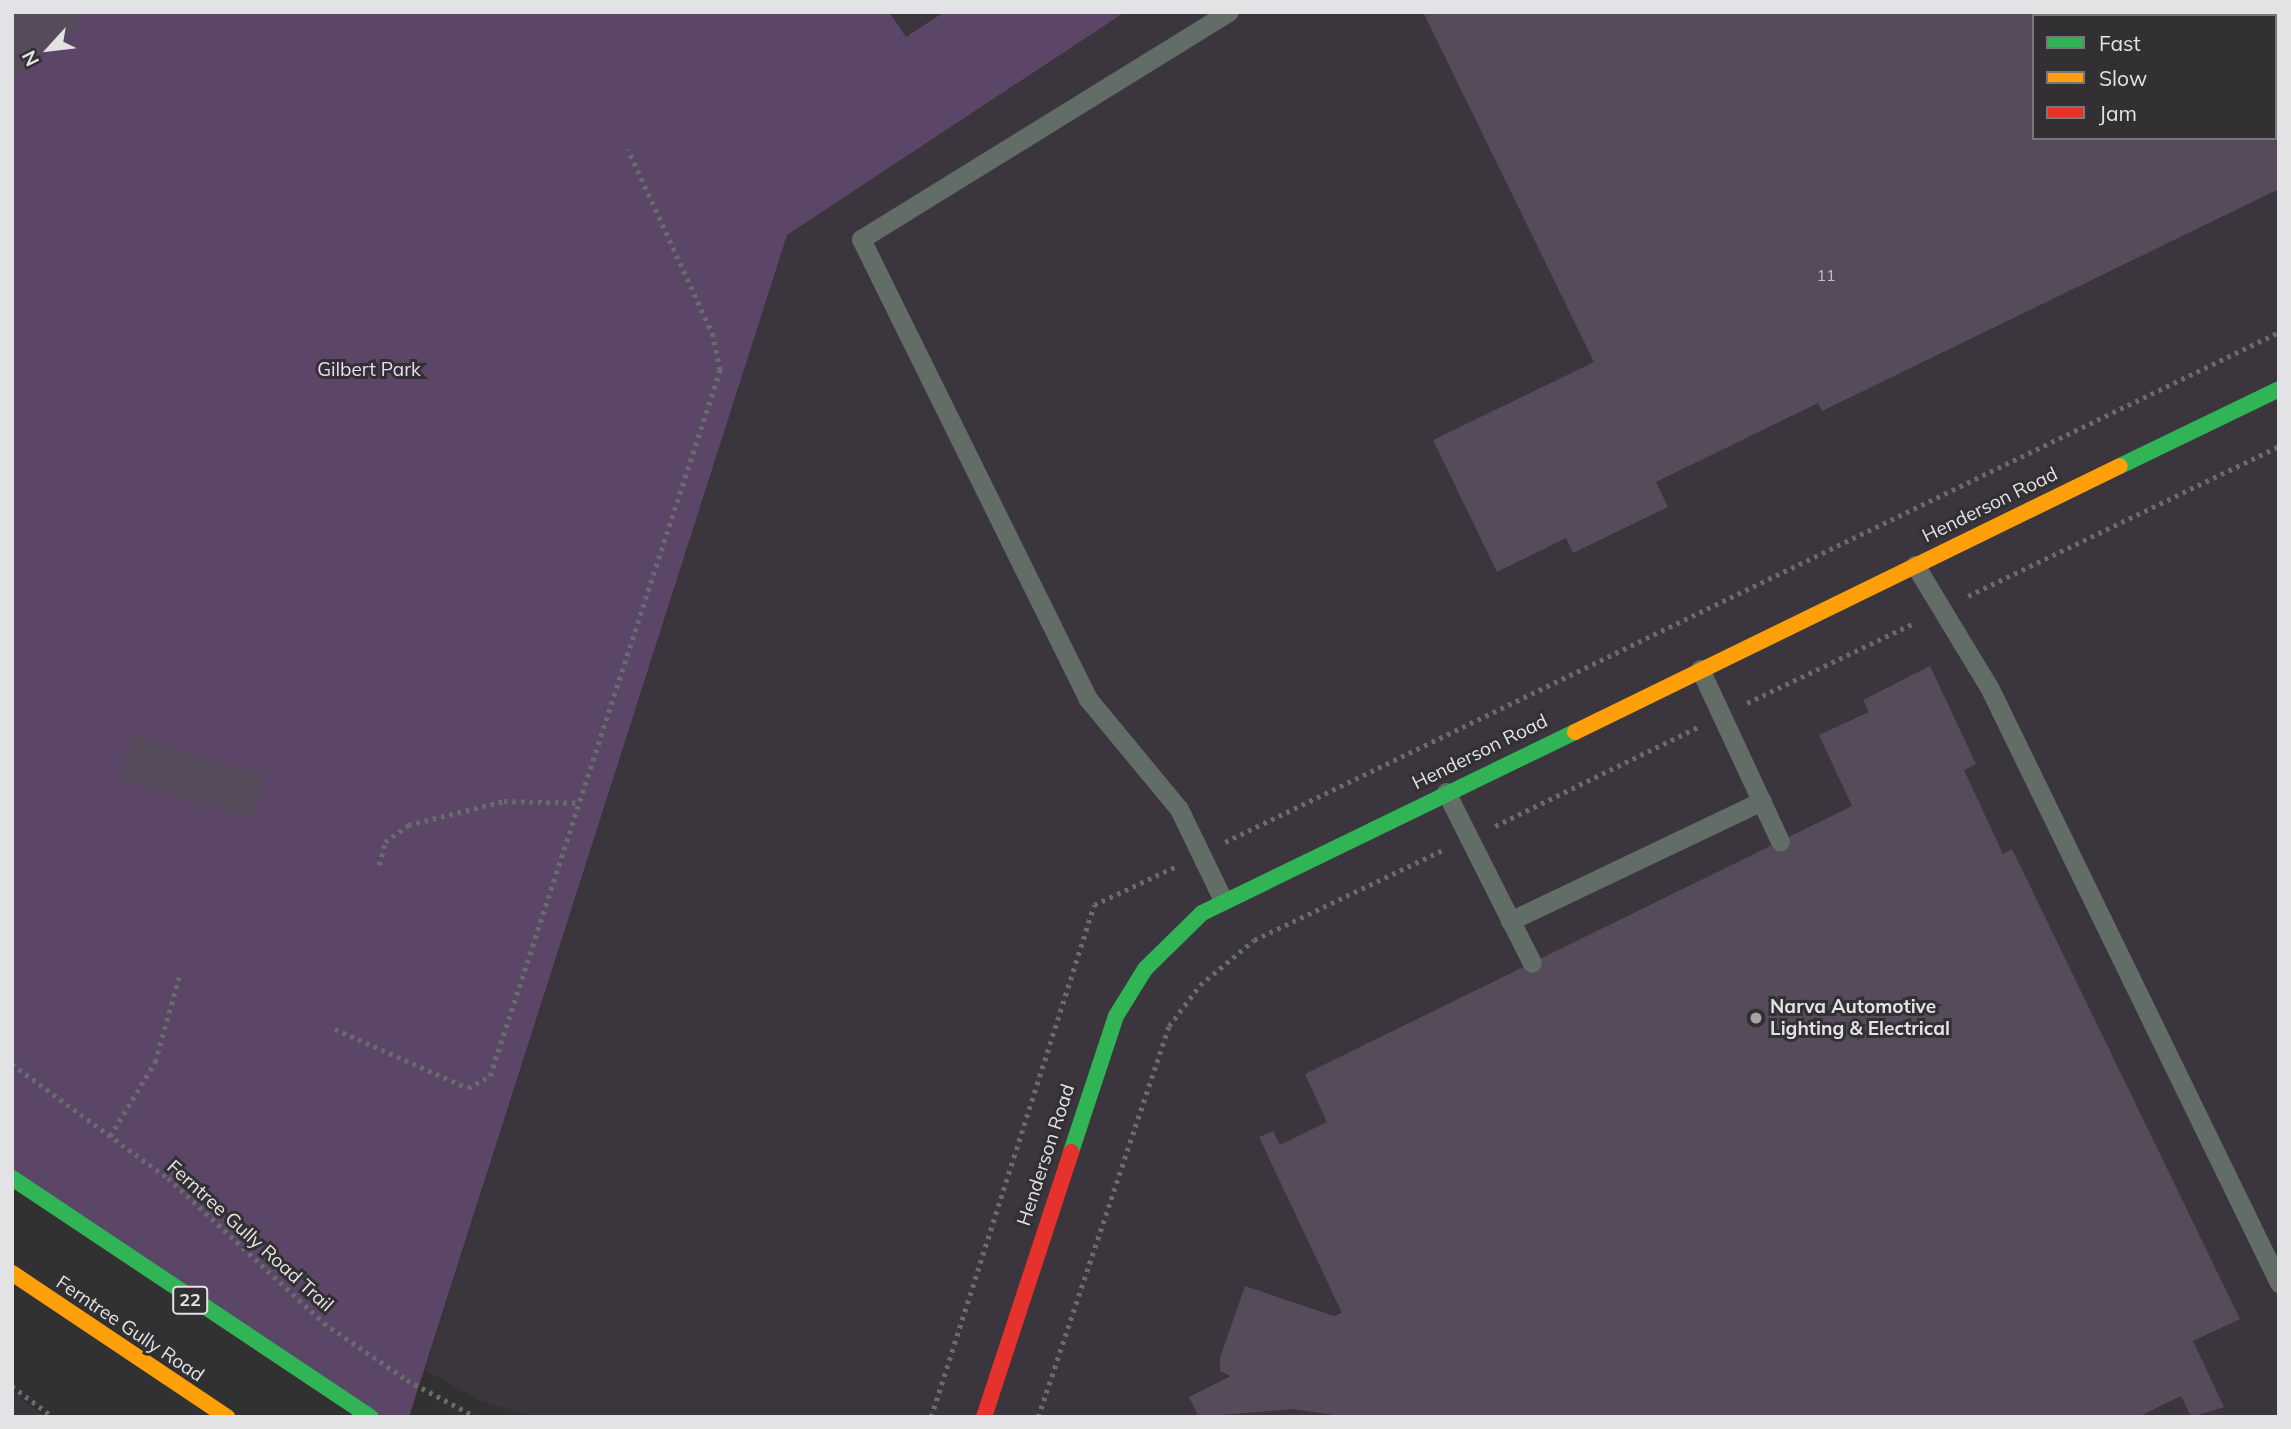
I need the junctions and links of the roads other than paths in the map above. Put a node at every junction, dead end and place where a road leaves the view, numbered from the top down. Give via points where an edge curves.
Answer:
1 (1228, 12) edge
2 (2279, 388) edge
3 (1915, 565) junction
4 (1700, 669) junction
5 (1446, 792) junction
6 (1762, 801) junction
7 (1780, 841) dead end
8 (1223, 900) junction
9 (1510, 921) junction
10 (1532, 962) dead end
11 (12, 1178) edge
12 (12, 1273) edge
13 (2279, 1283) edge
14 (227, 1417) edge
15 (371, 1417) edge
16 (984, 1417) edge

1 - 8 lane via 861,239 1088,699 1178,808
2 - 3 street, Henderson Road
3 - 4 street, Henderson Road
3 - 13 lane via 1989,687
4 - 5 street, Henderson Road
4 - 6 lane
5 - 8 street, Henderson Road
5 - 9 lane
6 - 7 lane
6 - 9 lane
8 - 16 street, Henderson Road via 1169,941 1116,1016
9 - 10 lane
11 - 15 street, 22
12 - 14 street, Ferntree Gully Road

